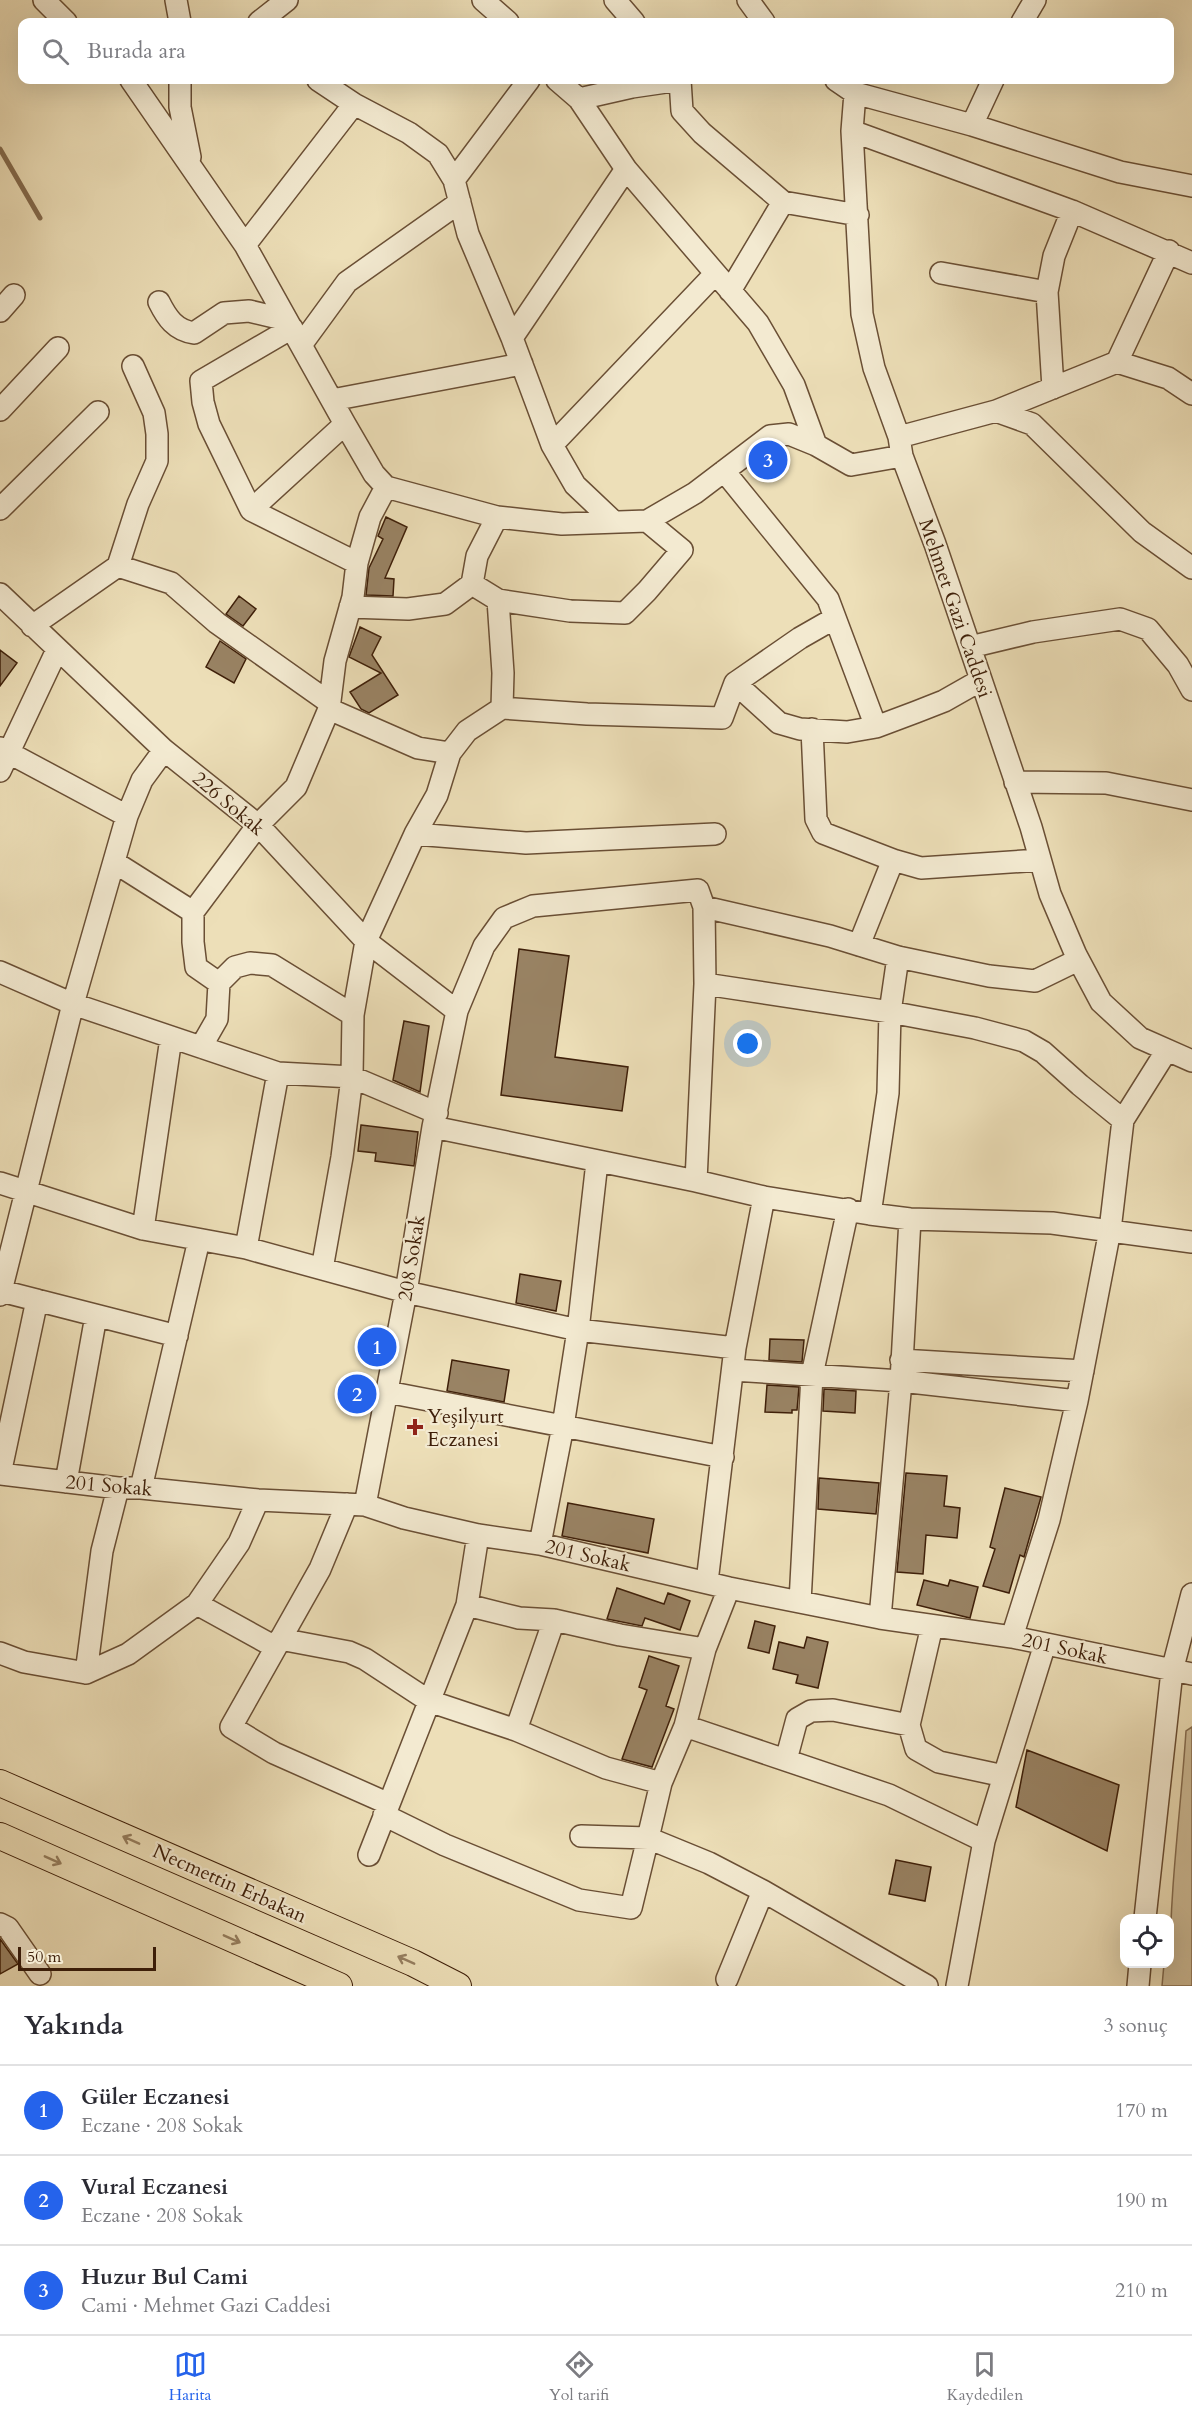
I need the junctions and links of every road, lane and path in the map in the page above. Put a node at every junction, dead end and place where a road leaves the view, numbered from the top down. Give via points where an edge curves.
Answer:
1 (44, 0) edge
2 (176, 0) edge
3 (287, 0) edge
4 (483, 0) edge
5 (615, 0) edge
6 (748, 0) edge
7 (1035, 0) edge
8 (508, 13) edge
9 (62, 18) edge
10 (179, 18) edge
11 (264, 18) edge
12 (631, 18) edge
13 (761, 18) edge
14 (1024, 18) edge
15 (134, 84) edge
16 (180, 84) edge
17 (324, 84) edge
18 (526, 84) edge
19 (562, 84) edge
20 (653, 84) edge
21 (680, 84) edge
22 (842, 84) edge
23 (991, 84) edge
24 (855, 93) junction
25 (579, 99) junction
26 (354, 104) junction
27 (972, 124) junction
28 (852, 131) junction
29 (626, 169) junction
30 (192, 170) junction
31 (454, 180) junction
32 (1192, 186) edge
33 (460, 202) junction
34 (783, 202) junction
35 (1072, 211) junction
36 (858, 215) junction
37 (245, 245) junction
38 (1169, 251) junction
39 (1192, 263) edge
40 (715, 273) junction
41 (940, 273) dead end
42 (730, 291) junction
43 (1047, 291) junction
44 (14, 295) dead end
45 (159, 302) dead end
46 (0, 311) edge
47 (293, 331) junction
48 (512, 338) junction
49 (58, 348) dead end
50 (1117, 362) junction
51 (522, 364) junction
52 (133, 366) dead end
53 (1053, 388) junction
54 (1192, 394) edge
55 (332, 400) junction
56 (0, 410) edge
57 (996, 411) junction
58 (98, 412) dead end
59 (345, 424) junction
60 (552, 445) junction
61 (816, 445) junction
62 (900, 446) junction
63 (724, 471) junction
64 (386, 487) junction
65 (0, 509) edge
66 (251, 510) junction
67 (497, 518) junction
68 (613, 521) junction
69 (648, 521) junction
70 (357, 563) junction
71 (118, 566) junction
72 (1192, 568) edge
73 (472, 584) junction
74 (0, 594) edge
75 (498, 600) junction
76 (350, 607) junction
77 (835, 618) junction
78 (32, 626) junction
79 (970, 647) junction
80 (57, 650) junction
81 (981, 680) junction
82 (735, 683) junction
83 (1192, 690) edge
84 (330, 706) junction
85 (502, 708) junction
86 (876, 727) junction
87 (812, 729) junction
88 (164, 750) junction
89 (450, 753) junction
90 (2, 757) edge
91 (1016, 782) junction
92 (1192, 800) edge
93 (127, 816) junction
94 (258, 825) junction
95 (415, 834) junction
96 (716, 834) dead end
97 (893, 860) junction
98 (1040, 860) junction
99 (114, 862) junction
100 (704, 907) junction
101 (192, 912) junction
102 (366, 941) junction
103 (859, 945) junction
104 (898, 957) junction
105 (1078, 960) junction
106 (0, 972) edge
107 (219, 983) junction
108 (705, 984) junction
109 (73, 1004) junction
110 (457, 1011) junction
111 (890, 1012) junction
112 (353, 1016) junction
113 (171, 1038) junction
114 (201, 1047) junction
115 (1167, 1050) junction
116 (1192, 1061) edge
117 (278, 1074) junction
118 (352, 1077) junction
119 (435, 1120) junction
120 (1123, 1120) junction
121 (597, 1162) junction
122 (696, 1181) junction
123 (0, 1184) edge
124 (27, 1194) junction
125 (764, 1197) junction
126 (848, 1209) junction
127 (870, 1214) junction
128 (910, 1219) junction
129 (143, 1229) junction
130 (1110, 1230) junction
131 (199, 1240) junction
132 (1192, 1242) edge
133 (246, 1248) junction
134 (322, 1269) junction
135 (1, 1288) edge
136 (406, 1292) junction
137 (37, 1300) junction
138 (96, 1316) junction
139 (578, 1330) junction
140 (177, 1336) junction
141 (735, 1348) junction
142 (733, 1370) junction
143 (901, 1370) junction
144 (1083, 1371) junction
145 (813, 1375) junction
146 (387, 1392) junction
147 (1077, 1401) junction
148 (563, 1426) junction
149 (723, 1457) junction
150 (0, 1474) edge
151 (66, 1482) junction
152 (118, 1488) junction
153 (141, 1488) junction
154 (258, 1500) junction
155 (356, 1504) junction
156 (478, 1535) junction
157 (540, 1544) junction
158 (707, 1582) junction
159 (729, 1588) junction
160 (1192, 1594) edge
161 (800, 1602) junction
162 (197, 1604) junction
163 (467, 1605) junction
164 (880, 1618) junction
165 (554, 1620) junction
166 (932, 1626) junction
167 (1012, 1637) junction
168 (277, 1643) junction
169 (1045, 1644) junction
170 (705, 1649) junction
171 (0, 1653) edge
172 (1182, 1672) edge
173 (86, 1673) junction
174 (429, 1701) junction
175 (909, 1725) junction
176 (685, 1726) junction
177 (516, 1730) junction
178 (786, 1760) junction
179 (1004, 1776) junction
180 (0, 1783) edge
181 (661, 1783) junction
182 (386, 1810) junction
183 (0, 1836) edge
184 (581, 1836) dead end
185 (648, 1838) junction
186 (984, 1841) junction
187 (369, 1855) dead end
188 (763, 1891) junction
189 (1146, 1914) edge
190 (0, 1924) edge
191 (1140, 1968) edge
192 (40, 1974) dead end
193 (727, 1979) dead end
194 (339, 1986) edge
195 (458, 1986) edge
196 (927, 1986) edge
197 (957, 1986) edge
198 (1138, 1986) edge

1 - 9 street
2 - 10 street
3 - 11 street
4 - 8 street
5 - 12 street
6 - 13 street
7 - 14 street
15 - 30 street
16 - 30 street via 180,107
17 - 26 street
18 - 31 street
19 - 25 street
20 - 25 street
21 - 34 street via 681,111
22 - 24 street
23 - 27 street
24 - 27 street
24 - 28 street, Mehmet Gazi Caddesi
25 - 29 street
26 - 31 street via 409,133 438,154
26 - 37 street
27 - 32 street via 1120,172
28 - 35 street
28 - 36 street, Mehmet Gazi Caddesi
29 - 40 street
29 - 48 street
30 - 37 street
31 - 33 street
33 - 47 street via 347,282
33 - 48 street via 468,234
34 - 36 street
34 - 42 street
35 - 38 street
35 - 43 street via 1054,256
36 - 62 street, Mehmet Gazi Caddesi via 862,314 874,368
37 - 47 street
38 - 39 street
38 - 50 street
40 - 42 street
40 - 60 street
41 - 43 street
42 - 61 street via 758,323 794,385
43 - 53 street
44 - 46 street
45 - 47 street via 168,319 184,331 194,333 224,313 249,311
47 - 55 street
47 - 66 street via 201,381 209,423
48 - 51 street
49 - 56 street
50 - 53 street
50 - 54 street via 1168,378
51 - 55 street
51 - 60 street
52 - 71 street via 154,413 157,460
53 - 57 street
55 - 59 street
57 - 62 street
57 - 72 street via 1032,424 1142,532
58 - 65 street
59 - 64 street
59 - 66 street
60 - 68 street via 575,486
61 - 62 street via 851,465
61 - 63 street via 789,434 770,436
62 - 79 street, Mehmet Gazi Caddesi
63 - 69 street
63 - 77 street via 828,599
64 - 67 street
64 - 70 street via 370,517
66 - 70 street
67 - 68 street via 562,524
67 - 73 street via 477,556
68 - 69 street
69 - 75 street via 682,549 624,613 570,611
70 - 76 street
71 - 78 street
71 - 84 street via 171,583 217,623
73 - 75 street
73 - 76 street via 445,604 408,609
74 - 78 street, 226 Sokak
75 - 85 street
76 - 84 street via 335,662
77 - 82 street
77 - 86 street
78 - 80 street, 226 Sokak
79 - 81 street, Mehmet Gazi Caddesi
79 - 83 street via 1033,632 1120,620 1148,629 1178,665
80 - 88 street, 226 Sokak
80 - 90 street
81 - 86 street via 944,700
81 - 91 street, Mehmet Gazi Caddesi
82 - 85 street via 722,718
82 - 87 street via 779,723
84 - 89 street via 418,748
84 - 94 street via 296,787
85 - 89 street via 467,731
86 - 87 street via 847,732
87 - 97 street via 816,819 823,833
88 - 93 street via 142,780
88 - 94 street, 226 Sokak
89 - 95 street via 437,795
90 - 93 street
91 - 92 street via 1106,783
91 - 98 street, Mehmet Gazi Caddesi
93 - 99 street
94 - 101 street
94 - 102 street, 226 Sokak
95 - 96 street via 526,843
95 - 102 street
97 - 98 street via 921,868
97 - 103 street
98 - 105 street, Mehmet Gazi Caddesi
99 - 101 street
99 - 109 street
100 - 103 street
100 - 108 street
100 - 110 street, 208 Sokak via 698,890 523,910 504,918 484,946
101 - 107 street via 196,967
102 - 110 street, 226 Sokak
102 - 112 street
103 - 104 street
104 - 105 street via 989,976 1035,981
104 - 111 street
105 - 115 street, Mehmet Gazi Caddesi via 1101,1002 1140,1038
106 - 109 street
107 - 112 street via 235,968 250,963 272,965
107 - 114 street via 217,1019
108 - 111 street
108 - 122 street
109 - 113 street
109 - 124 street
110 - 119 street, 208 Sokak
111 - 120 street via 1024,1041 1043,1052
111 - 127 street via 888,1093
112 - 118 street
113 - 114 street
113 - 129 street
114 - 117 street
115 - 116 street, Mehmet Gazi Caddesi
115 - 120 street
117 - 118 street
117 - 133 street
118 - 119 street
118 - 134 street
119 - 121 street
119 - 136 street, 208 Sokak
120 - 130 street
121 - 122 street
121 - 139 street
122 - 125 street
123 - 124 street
124 - 129 street
124 - 135 street
125 - 126 street
125 - 141 street
126 - 127 street
126 - 145 street
127 - 128 street
128 - 130 street via 1052,1223
128 - 143 street
129 - 131 street
130 - 132 street
130 - 144 street
131 - 133 street
131 - 140 street
133 - 134 street
134 - 136 street
135 - 137 street
136 - 139 street
136 - 146 street, 208 Sokak
137 - 138 street
137 - 150 street
138 - 140 street
138 - 151 street
139 - 141 street
139 - 148 street
140 - 153 street
141 - 142 street
142 - 145 street
142 - 149 street
143 - 144 street
143 - 145 street
143 - 147 street
143 - 164 street
144 - 147 street
145 - 161 street
146 - 148 street
146 - 155 street, 208 Sokak
147 - 167 street via 1048,1520
148 - 149 street
148 - 157 street
149 - 158 street
150 - 151 street, 201 Sokak
151 - 152 street, 201 Sokak
152 - 153 street, 201 Sokak
152 - 173 street via 102,1551
153 - 154 street, 201 Sokak
154 - 155 street, 201 Sokak
154 - 162 street via 238,1543
155 - 156 street, 201 Sokak
155 - 168 street, 208 Sokak
156 - 157 street, 201 Sokak
156 - 163 street
157 - 158 street, 201 Sokak
158 - 159 street, 201 Sokak
159 - 161 street, 201 Sokak
159 - 170 street
160 - 172 street
161 - 164 street, 201 Sokak
162 - 168 street
162 - 173 street via 128,1654
163 - 165 street via 519,1618
163 - 174 street
164 - 166 street, 201 Sokak
165 - 170 street
165 - 177 street
166 - 167 street, 201 Sokak
166 - 175 street
167 - 169 street, 201 Sokak
168 - 174 street via 349,1652
168 - 182 street, 208 Sokak via 231,1727
169 - 172 street, 201 Sokak
169 - 179 street
170 - 176 street
171 - 173 street via 24,1662
172 - 189 street
174 - 177 street
174 - 182 street
175 - 178 street via 833,1710 811,1711 798,1719
175 - 179 street via 916,1749 939,1762
176 - 178 street
176 - 181 street
177 - 181 street via 606,1768
178 - 186 street via 889,1794
179 - 186 street
195 -> 180 main road, Necmettin Erbakan
181 - 185 street
182 - 185 street via 445,1845 579,1900 631,1908
182 - 187 street
183 -> 194 main road
184 - 185 street
185 - 188 street
186 - 197 street
188 - 193 street
188 - 196 street
190 - 192 street via 8,1928
191 - 198 street

